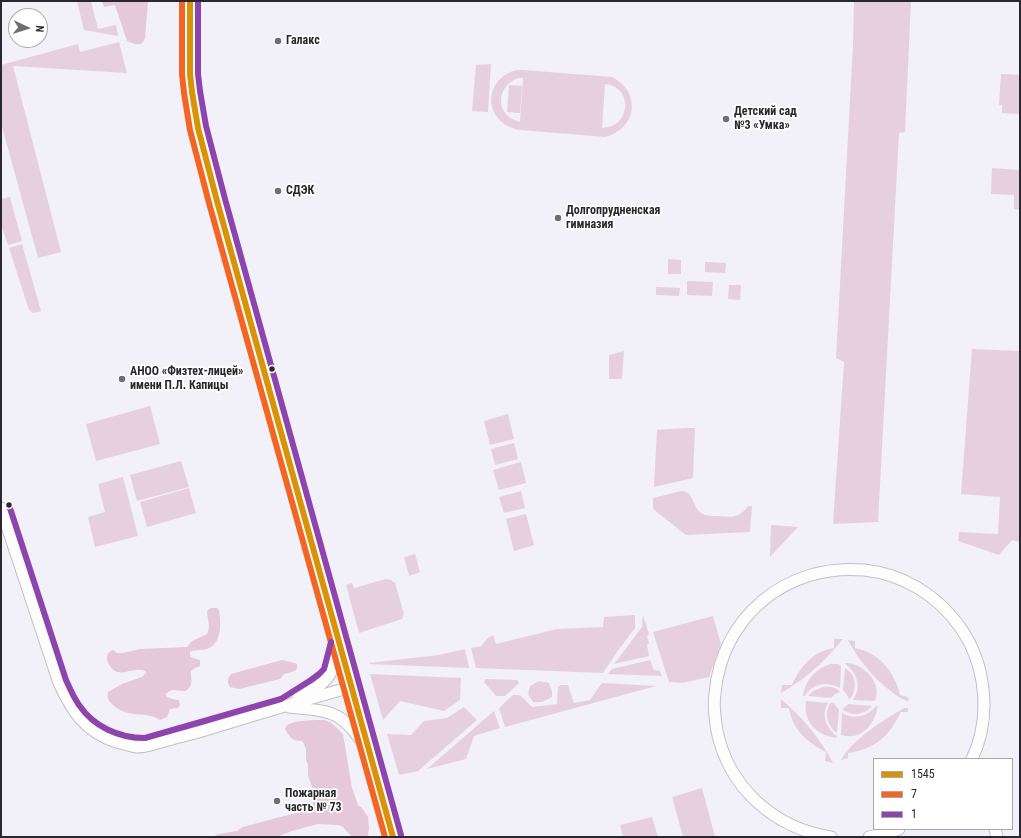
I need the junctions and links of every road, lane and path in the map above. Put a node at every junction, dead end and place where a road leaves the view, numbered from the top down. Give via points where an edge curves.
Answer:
1 (190, 1) edge
2 (1, 508) edge
3 (339, 644) junction
4 (351, 687) junction
5 (284, 706) junction
6 (368, 750) junction
7 (972, 758) edge
8 (897, 830) edge
9 (888, 835) edge
10 (393, 837) edge
11 (831, 837) edge
12 (869, 837) edge

1 - 3 main road via 190,74 198,128
2 - 5 street via 59,683 76,714 95,732 127,745 146,746
3 - 4 main road
3 - 5 street via 331,673 325,680
4 - 5 street
4 - 6 main road
5 - 6 street via 339,717 356,733
6 - 10 main road
7 - 11 street via 981,728 984,700 980,672 964,632 936,600 899,578 852,569 828,570 813,574 779,589 745,618 732,636 720,664 714,695 719,738 733,772 756,802 792,826
8 - 9 street
9 - 12 street

